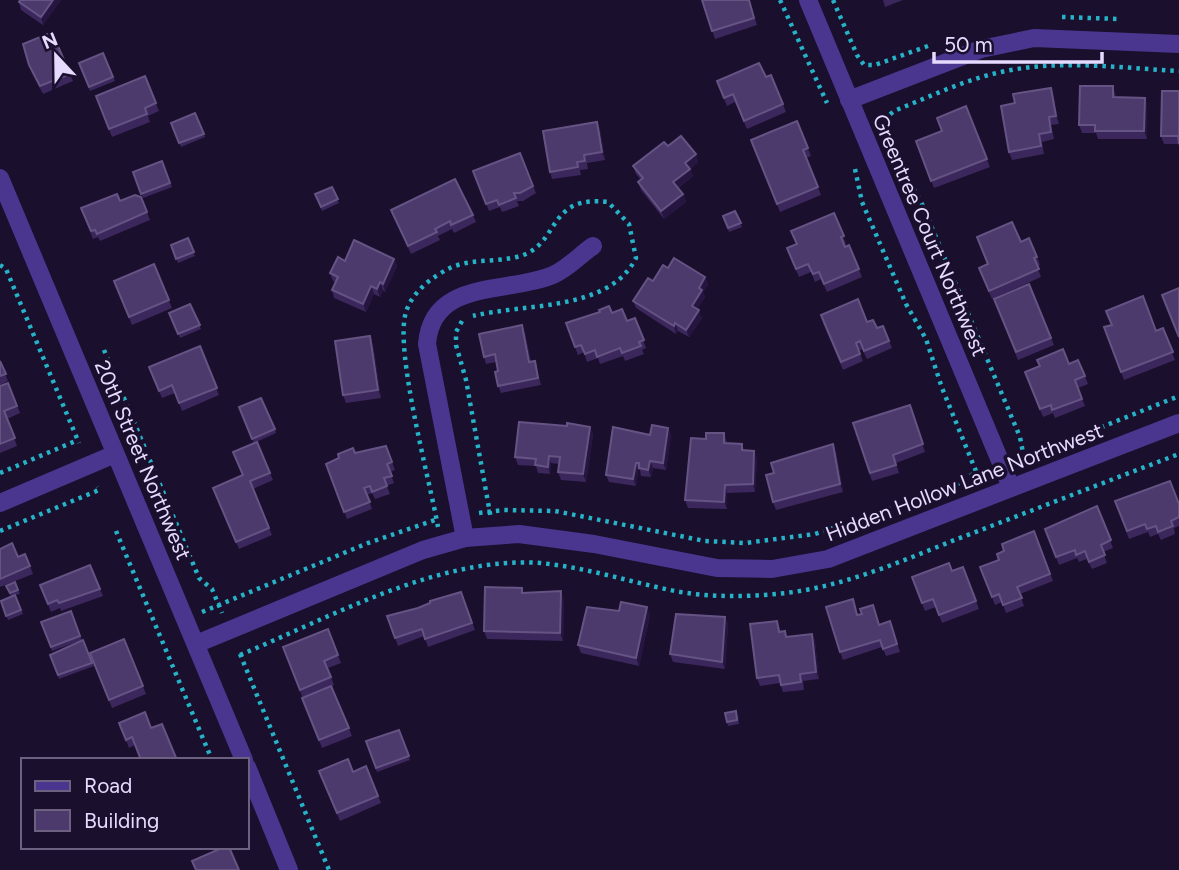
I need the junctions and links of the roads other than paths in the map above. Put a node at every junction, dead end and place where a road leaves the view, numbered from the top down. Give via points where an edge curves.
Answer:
1 (808, 0) edge
2 (1179, 44) edge
3 (849, 100) junction
4 (0, 178) edge
5 (593, 246) dead end
6 (1179, 423) edge
7 (115, 454) junction
8 (1011, 487) junction
9 (0, 503) edge
10 (465, 538) junction
11 (197, 644) junction
12 (243, 758) edge
13 (248, 769) edge
14 (289, 870) edge

1 - 3 street, Greentree Court Northwest
2 - 3 street via 1034,38 981,49
3 - 8 street, Greentree Court Northwest
4 - 7 street, 20th Street Northwest
5 - 10 street via 553,275 464,295 436,315 429,328 427,344
6 - 8 street, Hidden Hollow Lane Northwest
7 - 9 street
7 - 11 street, 20th Street Northwest
8 - 10 street, Hidden Hollow Lane Northwest via 828,559 772,569 718,568 519,534
10 - 11 street, Hidden Hollow Lane Northwest via 423,550
11 - 12 street, 20th Street Northwest
13 - 14 street

